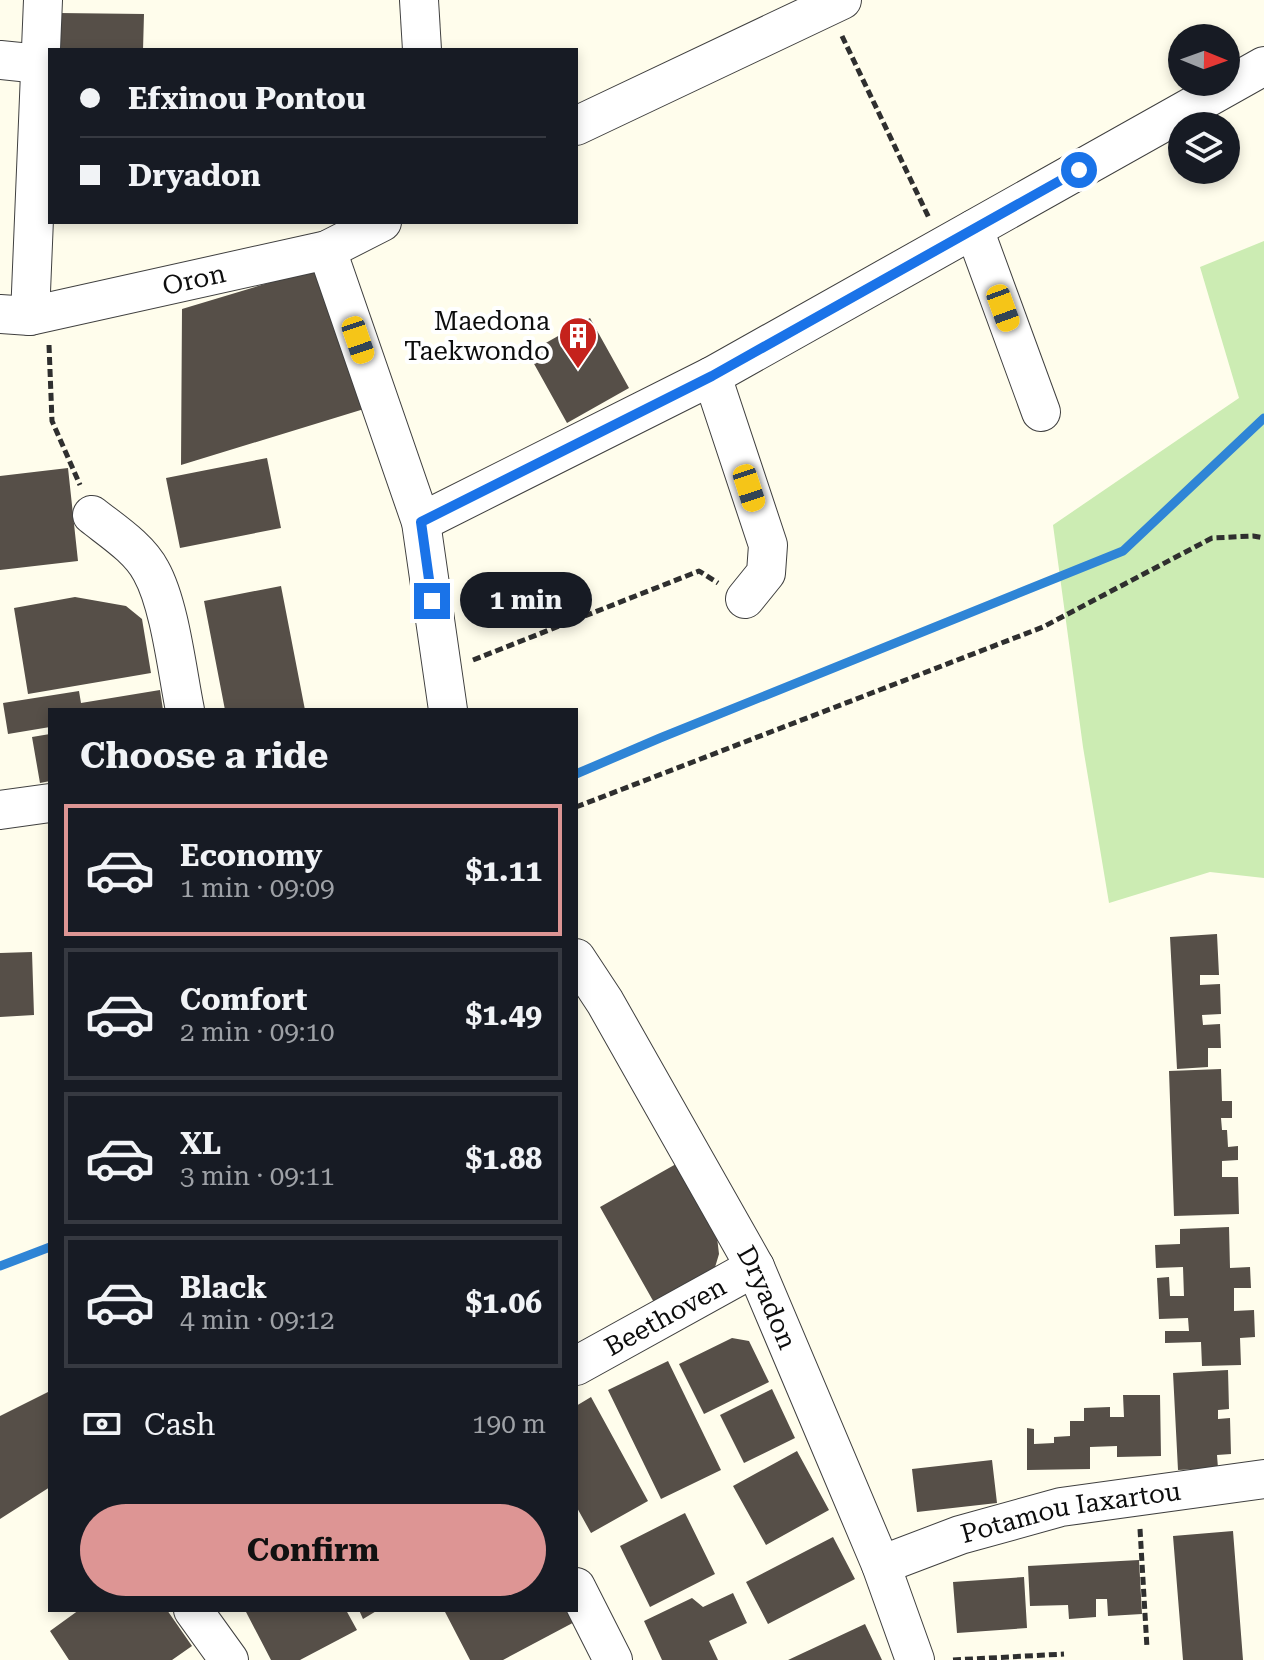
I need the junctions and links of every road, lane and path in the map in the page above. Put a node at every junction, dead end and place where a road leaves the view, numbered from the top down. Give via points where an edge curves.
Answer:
1 (43, 0) edge
2 (419, 0) edge
3 (814, 6) edge
4 (422, 48) edge
5 (0, 60) edge
6 (40, 64) junction
7 (1264, 66) edge
8 (578, 125) edge
9 (378, 224) edge
10 (958, 238) junction
11 (327, 250) junction
12 (26, 314) edge
13 (712, 376) junction
14 (1041, 412) dead end
15 (92, 515) joint
16 (421, 522) junction
17 (1264, 538) edge
18 (745, 599) joint
19 (442, 672) junction
20 (185, 708) edge
21 (448, 708) edge
22 (48, 803) edge
23 (578, 806) edge
24 (0, 810) edge
25 (578, 961) edge
26 (755, 1267) junction
27 (578, 1365) edge
28 (1264, 1479) edge
29 (1138, 1496) junction
30 (881, 1565) junction
31 (578, 1591) edge
32 (194, 1612) edge
33 (1147, 1648) dead end
34 (1064, 1654) dead end
35 (229, 1660) edge
36 (613, 1660) edge
37 (915, 1660) edge
38 (953, 1660) edge

1 - 6 street
2 - 4 street
3 - 8 street
3 - 10 path
5 - 6 street
6 - 12 street
7 - 10 street
9 - 11 street, Oron
10 - 13 street
10 - 14 street
11 - 12 street, Oron
11 - 16 street
12 - 15 path via 52,421
13 - 16 street
13 - 18 street via 768,545 766,573
15 - 20 street via 151,570 164,606
16 - 19 street
17 - 23 path via 1212,538 1043,627
18 - 19 path via 699,571
19 - 21 street
22 - 24 street
25 - 26 street, Dryadon
26 - 27 street, Beethoven
26 - 30 street, Dryadon
28 - 29 street, Potamou Iaxartou
29 - 30 street, Potamou Iaxartou via 1015,1518
29 - 33 path
30 - 37 street, Dryadon
31 - 36 street
32 - 35 street
34 - 38 path

